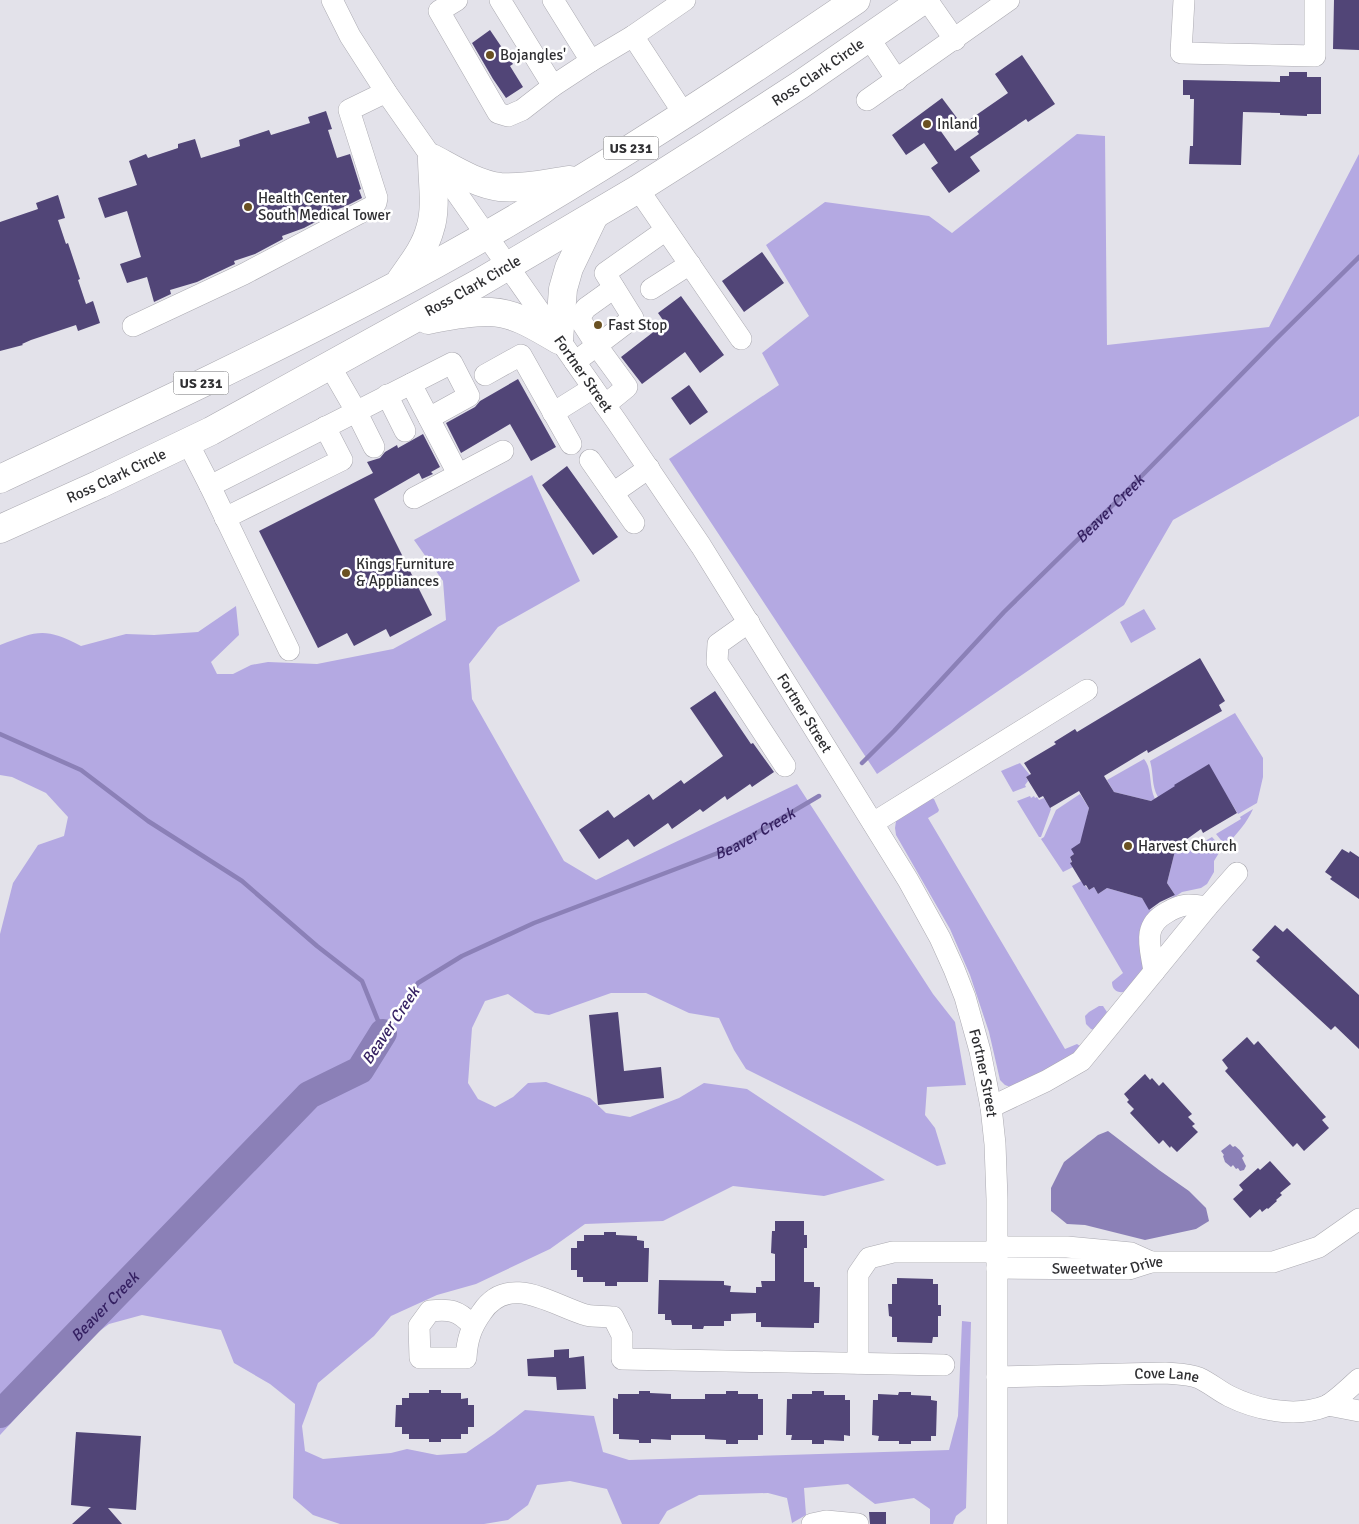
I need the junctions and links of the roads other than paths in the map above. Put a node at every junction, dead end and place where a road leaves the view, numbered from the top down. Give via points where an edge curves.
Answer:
1 (332, 0) edge
2 (457, 0) edge
3 (500, 0) edge
4 (553, 0) edge
5 (685, 0) edge
6 (856, 0) edge
7 (923, 0) edge
8 (927, 0) edge
9 (1009, 0) edge
10 (1184, 0) edge
11 (1315, 0) edge
12 (633, 36) junction
13 (869, 38) junction
14 (955, 40) junction
15 (591, 61) junction
16 (897, 80) junction
17 (553, 86) junction
18 (386, 92) junction
19 (867, 100) dead end
20 (684, 114) junction
21 (432, 158) junction
22 (581, 179) junction
23 (638, 189) junction
24 (594, 216) junction
25 (666, 230) junction
26 (486, 235) junction
27 (690, 264) junction
28 (508, 267) junction
29 (399, 284) junction
30 (614, 288) junction
31 (651, 289) dead end
32 (410, 322) junction
33 (133, 326) dead end
34 (741, 339) dead end
35 (559, 340) junction
36 (597, 346) junction
37 (575, 362) junction
38 (330, 366) junction
39 (485, 375) dead end
40 (411, 384) junction
41 (593, 388) junction
42 (387, 396) junction
43 (605, 405) junction
44 (356, 411) junction
45 (553, 413) junction
46 (429, 418) junction
47 (325, 427) junction
48 (405, 431) dead end
49 (188, 442) junction
50 (571, 444) dead end
51 (374, 447) dead end
52 (503, 451) dead end
53 (590, 460) dead end
54 (649, 468) junction
55 (458, 474) junction
56 (0, 479) edge
57 (210, 486) junction
58 (613, 493) junction
59 (414, 498) dead end
60 (225, 518) junction
61 (634, 523) dead end
62 (0, 529) edge
63 (749, 622) junction
64 (289, 650) dead end
65 (1087, 690) dead end
66 (785, 766) dead end
67 (873, 823) junction
68 (1237, 873) dead end
69 (1207, 907) junction
70 (1154, 972) junction
71 (991, 1107) junction
72 (1359, 1219) edge
73 (997, 1256) junction
74 (472, 1326) dead end
75 (858, 1363) junction
76 (944, 1365) dead end
77 (997, 1377) junction
78 (1359, 1379) edge
79 (1328, 1405) junction
80 (1359, 1411) edge
81 (812, 1524) edge
82 (858, 1524) edge
83 (997, 1524) edge

1 - 18 street, Fortner Street via 350,36
2 - 17 street via 439,11 498,113 508,116 522,110
3 - 17 street
4 - 15 street
5 - 12 street
6 - 20 highway, US 231
7 - 13 highway, Ross Clark Circle / US 231
8 - 14 street
9 - 14 street
10 - 11 street via 1181,53 1315,56
12 - 15 street
12 - 20 street
13 - 16 street
13 - 23 highway, Ross Clark Circle / US 231
14 - 16 street
15 - 17 street
16 - 19 street
18 - 21 street, Fortner Street
18 - 33 street via 349,110 377,198 373,206 244,274
20 - 22 highway, US 231
21 - 22 highway via 468,177 500,187
21 - 26 street, Fortner Street
21 - 29 highway via 433,216 430,229
22 - 26 highway, US 231
23 - 24 highway, Ross Clark Circle / US 231
23 - 25 street
24 - 28 highway, Ross Clark Circle / US 231
24 - 35 highway via 565,282
25 - 27 street
25 - 30 street via 605,273
26 - 28 street, Fortner Street
26 - 29 highway, US 231
27 - 31 street
27 - 34 street
28 - 32 highway, Ross Clark Circle / US 231
28 - 35 street, Fortner Street
29 - 56 highway, US 231
30 - 36 street via 586,308 579,318
30 - 36 street via 633,318
32 - 35 highway via 469,313 507,314
32 - 38 highway, Ross Clark Circle / US 231
35 - 37 street, Fortner Street
36 - 37 street
36 - 43 street via 628,387
37 - 41 street, Fortner Street
38 - 44 street
38 - 49 highway, Ross Clark Circle / US 231
39 - 45 street via 521,355
40 - 42 street
40 - 46 street
40 - 46 street via 452,363 469,396
41 - 43 street, Fortner Street
41 - 45 street
42 - 44 street
42 - 48 street
43 - 54 street, Fortner Street
44 - 47 street
44 - 51 street
45 - 50 street
46 - 55 street
47 - 57 street
47 - 60 street via 342,460
49 - 57 street
49 - 62 highway, Ross Clark Circle / US 231
52 - 55 street
53 - 58 street
54 - 58 street
54 - 63 street, Fortner Street
55 - 59 street
57 - 60 street
58 - 61 street
60 - 64 street
63 - 66 street via 718,644 717,662
63 - 67 street, Fortner Street
65 - 67 street
67 - 71 street, Fortner Street via 924,908 954,969 980,1050
68 - 69 street
69 - 70 street
69 - 70 street via 1177,906 1156,918 1150,936
70 - 71 street via 1081,1060
71 - 73 street, Fortner Street via 995,1144
72 - 73 street, Sweetwater Drive via 1319,1247 1273,1262 1152,1262 1131,1253 1067,1247
73 - 75 street, Sweetwater Drive via 893,1252 868,1258 858,1274
73 - 77 street, Fortner Street
74 - 75 street via 489,1300 516,1292 540,1296 589,1316 613,1317 622,1335 622,1359
75 - 76 street
77 - 79 street, Cove Lane via 1184,1374 1249,1404 1288,1412
77 - 83 street, Fortner Street
78 - 79 street, Cove Lane
79 - 80 street, Cove Lane
81 - 82 street via 826,1521

